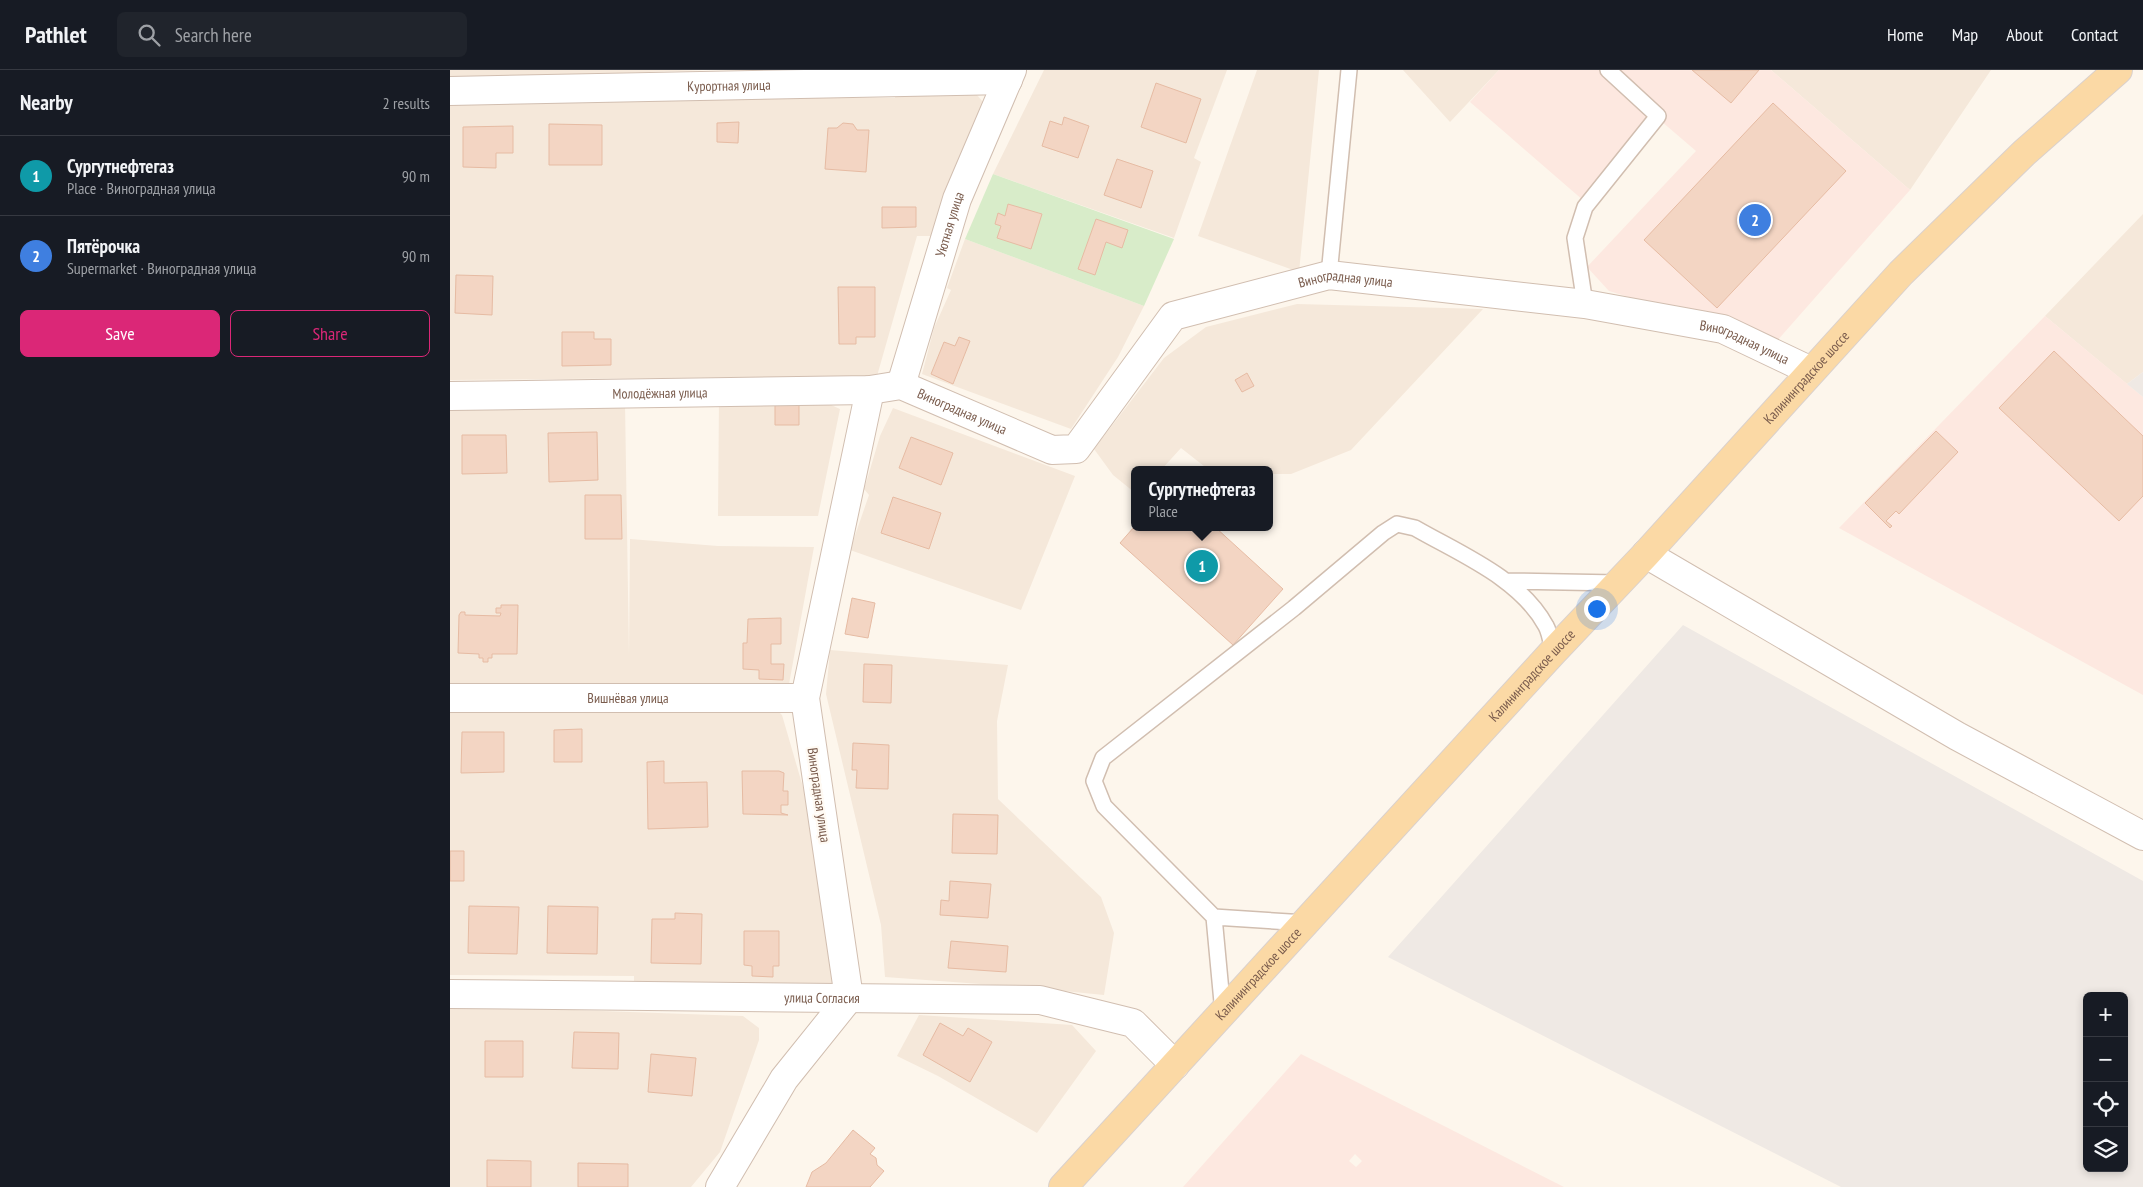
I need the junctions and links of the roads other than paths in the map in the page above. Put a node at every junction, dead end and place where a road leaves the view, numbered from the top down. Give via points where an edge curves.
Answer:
1 (1349, 70) edge
2 (1608, 70) edge
3 (2118, 70) edge
4 (1010, 75) edge
5 (450, 90) edge
6 (1329, 275) junction
7 (1585, 304) junction
8 (1811, 372) junction
9 (901, 385) junction
10 (870, 390) junction
11 (450, 396) edge
12 (1646, 554) junction
13 (1507, 581) junction
14 (1618, 583) junction
15 (1553, 652) junction
16 (450, 698) edge
17 (805, 698) junction
18 (2143, 836) edge
19 (1214, 917) junction
20 (1306, 923) junction
21 (450, 994) edge
22 (849, 998) junction
23 (1222, 1013) junction
24 (1175, 1065) junction
25 (720, 1187) edge
26 (1063, 1187) edge

1 - 6 lane
2 - 7 lane via 1658,116 1585,207 1575,238
3 - 8 main road, Калининградское шоссе via 2024,153 1901,273
4 - 5 street, Курортная улица
4 - 9 street, Уютная улица via 956,200
6 - 7 street, Виноградная улица
6 - 9 street, Виноградная улица via 1173,316 1076,449 1052,450
7 - 8 street, Виноградная улица via 1723,329
8 - 12 main road, Калининградское шоссе
9 - 10 street, Виноградная улица
10 - 11 street, Молодёжная улица
10 - 17 street, Виноградная улица
12 - 14 main road, Калининградское шоссе
12 - 18 street via 1957,736
13 - 14 lane
13 - 15 lane via 1532,604 1547,627
13 - 19 lane via 1415,528 1398,524 1383,532 1294,608 1103,758 1094,781 1104,806
14 - 15 main road, Калининградское шоссе
15 - 20 main road, Калининградское шоссе
16 - 17 street, Вишнёвая улица
17 - 22 street, Виноградная улица
19 - 20 lane
19 - 23 lane
20 - 23 main road, Калининградское шоссе
21 - 22 street, улица Согласия
22 - 24 street, улица Согласия via 1040,1000 1133,1023
22 - 25 street via 784,1079
23 - 24 main road, Калининградское шоссе
24 - 26 main road, Калининградское шоссе

